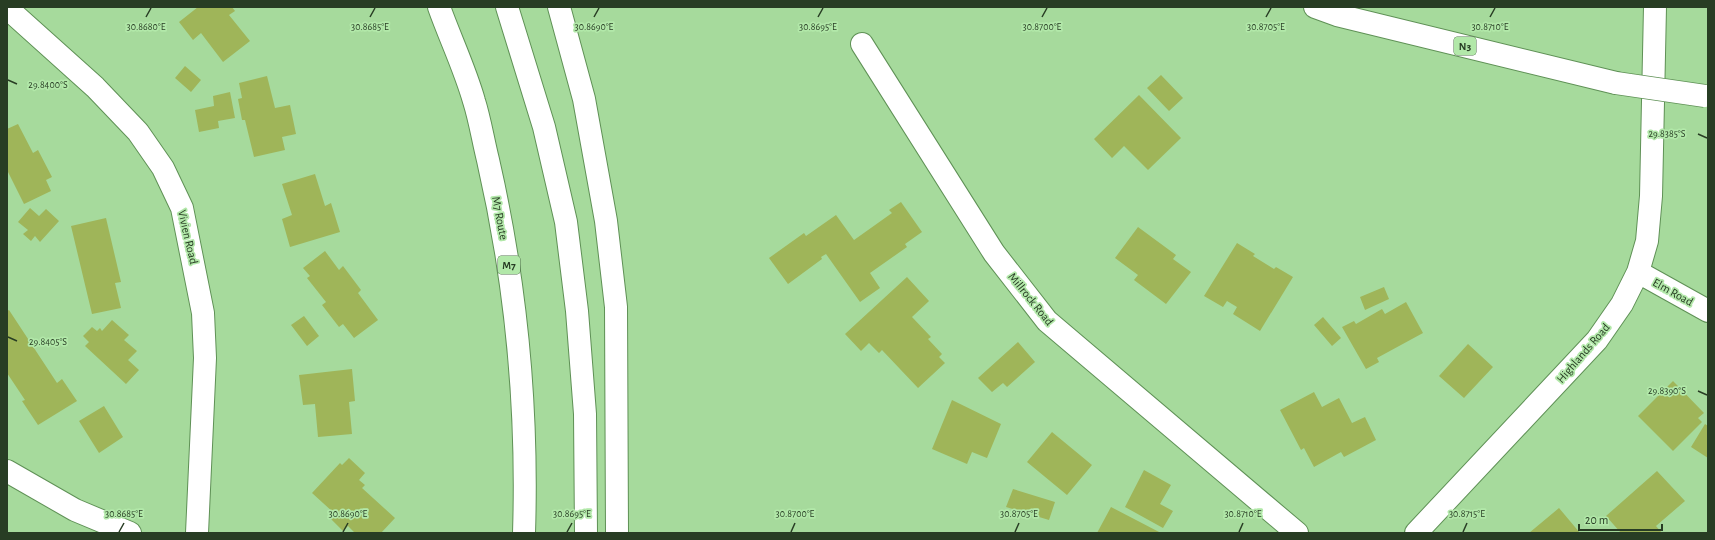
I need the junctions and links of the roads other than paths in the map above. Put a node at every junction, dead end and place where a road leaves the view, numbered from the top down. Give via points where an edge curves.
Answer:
1 (438, 7) edge
2 (507, 7) edge
3 (559, 7) edge
4 (1315, 7) edge
5 (1656, 7) edge
6 (7, 8) edge
7 (862, 44) dead end
8 (1706, 96) edge
9 (1638, 272) junction
10 (1708, 311) edge
11 (7, 471) edge
12 (130, 533) edge
13 (197, 533) edge
14 (524, 533) edge
15 (586, 533) edge
16 (617, 533) edge
17 (1297, 533) edge
18 (1416, 533) edge

1 - 14 main road, M7 Route / M7 via 474,100 512,282 520,371
2 - 15 main road via 544,127 566,222 577,311 585,414
3 - 16 main road via 584,99 606,221 615,299
4 - 8 main road, N3, bridge via 1616,82
5 - 9 main road, Highlands Road via 1651,196 1647,241
6 - 13 main road, Vivien Road via 95,87 138,132 163,168 182,208 203,312 205,358
7 - 17 main road, Millrock Road via 994,253 1047,321
9 - 10 main road, Elm Road
9 - 18 main road, Highlands Road via 1622,304 1597,340
11 - 12 main road via 75,510

